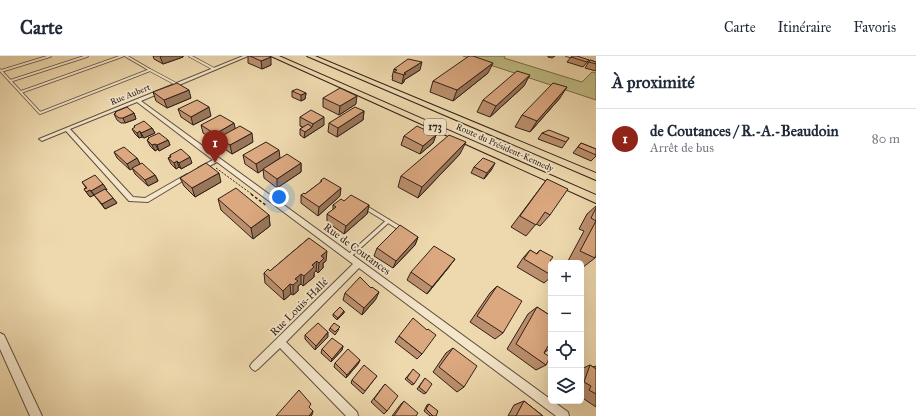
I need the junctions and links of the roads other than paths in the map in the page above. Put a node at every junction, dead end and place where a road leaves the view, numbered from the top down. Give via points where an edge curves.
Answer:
1 (50, 56) edge
2 (87, 56) edge
3 (122, 56) edge
4 (126, 56) edge
5 (190, 56) edge
6 (246, 56) edge
7 (274, 56) edge
8 (310, 56) edge
9 (568, 56) edge
10 (596, 64) edge
11 (214, 69) junction
12 (150, 70) junction
13 (0, 71) edge
14 (10, 81) junction
15 (176, 84) junction
16 (21, 92) junction
17 (137, 100) junction
18 (67, 129) junction
19 (42, 139) dead end
20 (542, 154) junction
21 (217, 160) junction
22 (524, 166) junction
23 (596, 178) edge
24 (596, 199) edge
25 (359, 203) edge
26 (388, 221) junction
27 (406, 233) edge
28 (348, 256) junction
29 (358, 264) junction
30 (0, 338) edge
31 (280, 342) junction
32 (255, 366) dead end
33 (36, 416) edge
34 (353, 416) edge
35 (564, 416) edge

1 - 13 lane
2 - 14 lane
3 - 16 lane
4 - 12 lane
5 - 11 lane
6 - 11 street, Rue Aubert
7 - 22 main road, Route du Président-Kennedy / 173
8 - 20 main road, Route du Président-Kennedy / 173
9 - 10 street
11 - 15 street, Rue Aubert
12 - 15 lane
12 - 16 lane via 40,113
13 - 14 lane
14 - 16 lane
15 - 17 street, Rue Aubert
17 - 18 street, Rue Aubert
17 - 21 street, Rue de Coutances
18 - 19 street, Rue Aubert
18 - 21 street via 131,199 146,200
20 - 22 main road via 521,158
20 - 23 main road, Route du Président-Kennedy / 173
21 - 28 street, Rue de Coutances
22 - 24 main road, Route du Président-Kennedy / 173
25 - 26 lane
26 - 27 lane
26 - 28 lane
28 - 29 street, Rue de Coutances
29 - 31 street, Rue Louis-Hallé
29 - 35 street, Rue de Coutances
30 - 33 street
31 - 32 street, Rue Louis-Hallé
31 - 34 street

